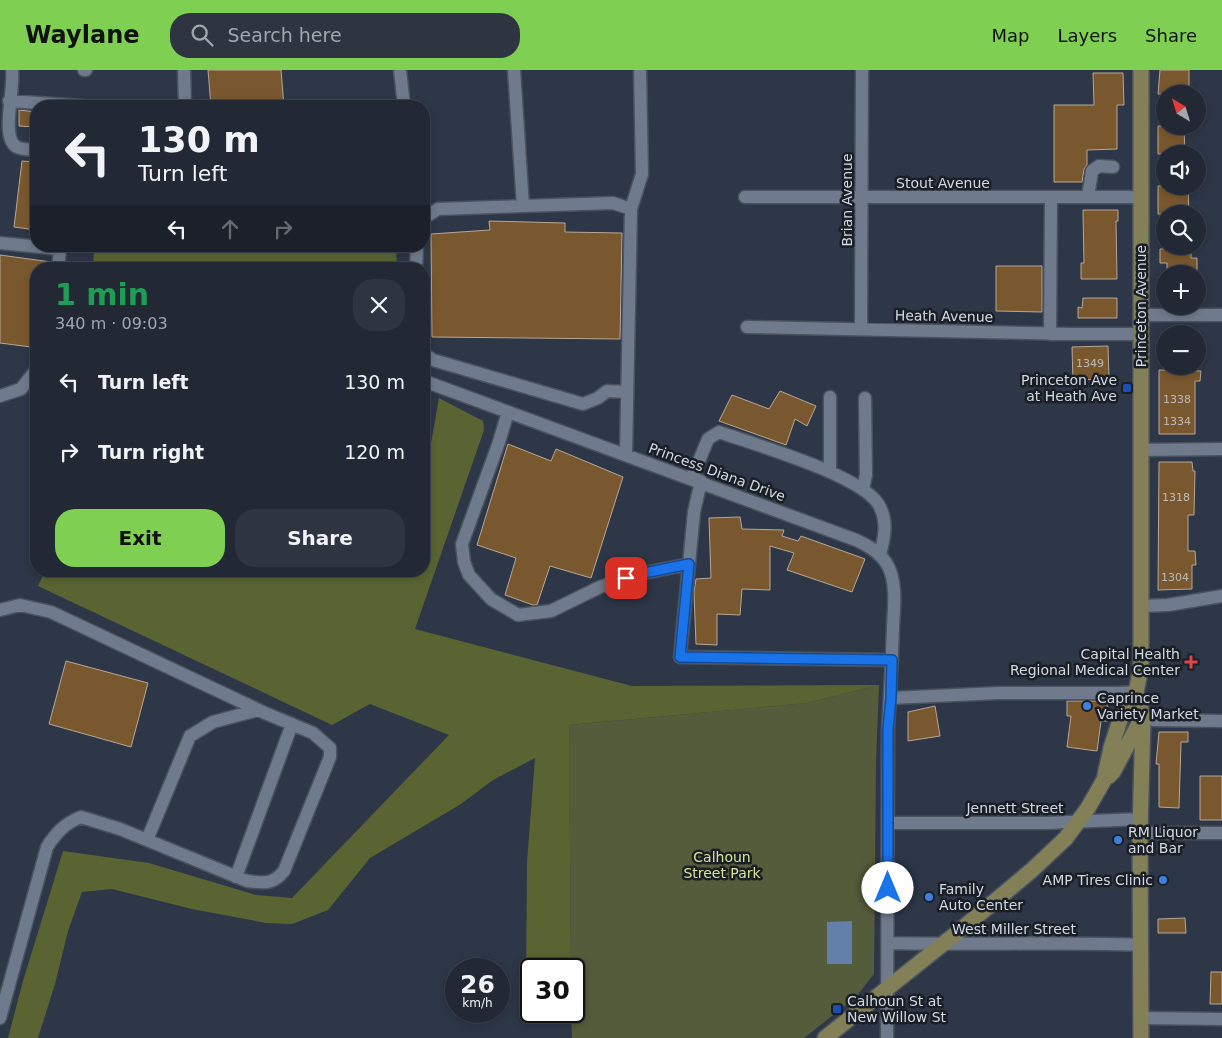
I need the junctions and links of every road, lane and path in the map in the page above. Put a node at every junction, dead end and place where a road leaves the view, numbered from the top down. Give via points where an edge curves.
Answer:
1 (184, 70) edge
2 (400, 70) edge
3 (514, 70) edge
4 (640, 70) edge
5 (862, 70) edge
6 (1141, 70) edge
7 (13, 71) edge
8 (9, 100) junction
9 (185, 100) edge
10 (403, 100) edge
11 (30, 102) edge
12 (30, 149) edge
13 (1113, 167) dead end
14 (745, 197) dead end
15 (862, 197) junction
16 (1088, 197) junction
17 (1142, 197) junction
18 (1051, 198) junction
19 (523, 206) junction
20 (630, 209) junction
21 (430, 214) edge
22 (0, 243) edge
23 (30, 246) edge
24 (1142, 315) junction
25 (1222, 315) edge
26 (747, 327) dead end
27 (861, 329) junction
28 (1050, 334) junction
29 (1141, 334) junction
30 (430, 358) edge
31 (30, 378) edge
32 (430, 383) edge
33 (627, 392) junction
34 (0, 396) edge
35 (830, 397) dead end
36 (865, 398) dead end
37 (508, 412) junction
38 (1222, 449) edge
39 (1141, 450) junction
40 (626, 454) junction
41 (830, 471) junction
42 (697, 480) junction
43 (863, 489) junction
44 (880, 555) junction
45 (689, 564) junction
46 (1222, 596) edge
47 (1141, 606) junction
48 (0, 610) edge
49 (892, 660) junction
50 (1136, 692) junction
51 (891, 698) junction
52 (258, 710) junction
53 (1143, 717) junction
54 (1222, 720) edge
55 (292, 724) junction
56 (1104, 780) junction
57 (1078, 822) junction
58 (888, 823) junction
59 (1140, 826) junction
60 (1222, 833) edge
61 (147, 840) junction
62 (236, 877) junction
63 (888, 943) junction
64 (942, 944) junction
65 (1140, 945) junction
66 (886, 990) junction
67 (0, 1018) edge
68 (1141, 1018) junction
69 (1222, 1019) edge
70 (825, 1038) edge
71 (887, 1038) edge
72 (1141, 1038) edge

1 - 9 street
2 - 10 street
3 - 19 street
4 - 20 street via 642,174
5 - 15 street, Brian Avenue
6 - 17 main road, Princeton Avenue
7 - 8 street
8 - 11 street
8 - 12 street via 5,130 10,143
13 - 16 street via 1099,166 1092,171
14 - 15 street, Stout Avenue
15 - 18 street, Stout Avenue
15 - 27 street, Brian Avenue
16 - 17 street, Stout Avenue
16 - 18 street, Stout Avenue
17 - 24 main road, Princeton Avenue
18 - 28 street
19 - 20 street via 613,203
19 - 21 street via 438,209
20 - 33 street
22 - 23 street
24 - 25 street
24 - 29 main road, Princeton Avenue
26 - 27 street, Heath Avenue
27 - 28 street, Heath Avenue
28 - 29 street, Heath Avenue
29 - 39 main road, Princeton Avenue
30 - 33 street via 583,404 607,390
31 - 34 street via 21,389
32 - 37 street, Princess Diana Drive
33 - 40 street
35 - 41 street
36 - 43 street via 866,475
37 - 40 street, Princess Diana Drive
37 - 45 street via 462,544 469,575 491,599 518,615 551,611 600,587 639,574
38 - 39 street
39 - 47 main road, Princeton Avenue
40 - 42 street, Princess Diana Drive
41 - 42 street via 719,432 708,438
41 - 43 street
42 - 44 street, Princess Diana Drive via 856,540
42 - 45 street
43 - 44 street via 880,506 886,532
44 - 49 street via 889,567 894,598
45 - 49 street via 680,657
46 - 47 street
47 - 50 main road, Princeton Avenue via 1141,668
48 - 52 street via 20,605 51,612
49 - 51 street
50 - 51 street
50 - 53 main road
50 - 56 main road via 1123,712
51 - 58 street
52 - 55 street
52 - 61 street via 213,722 190,736
53 - 54 street via 1154,720
53 - 56 main road via 1113,772
53 - 59 main road
55 - 62 street
55 - 62 street via 320,737 330,748 330,757 284,871 267,884
56 - 57 main road
57 - 58 street, Jennett Street
57 - 59 street, Jennett Street
57 - 64 main road via 1032,870
58 - 63 street
59 - 60 street, Jennett Street
59 - 65 main road
61 - 62 street
61 - 67 street via 81,817 57,832 47,847
63 - 64 street, West Miller Street
63 - 66 street
64 - 65 street, West Miller Street
64 - 66 main road
65 - 68 main road
66 - 70 main road
66 - 71 street
68 - 69 street
68 - 72 main road

